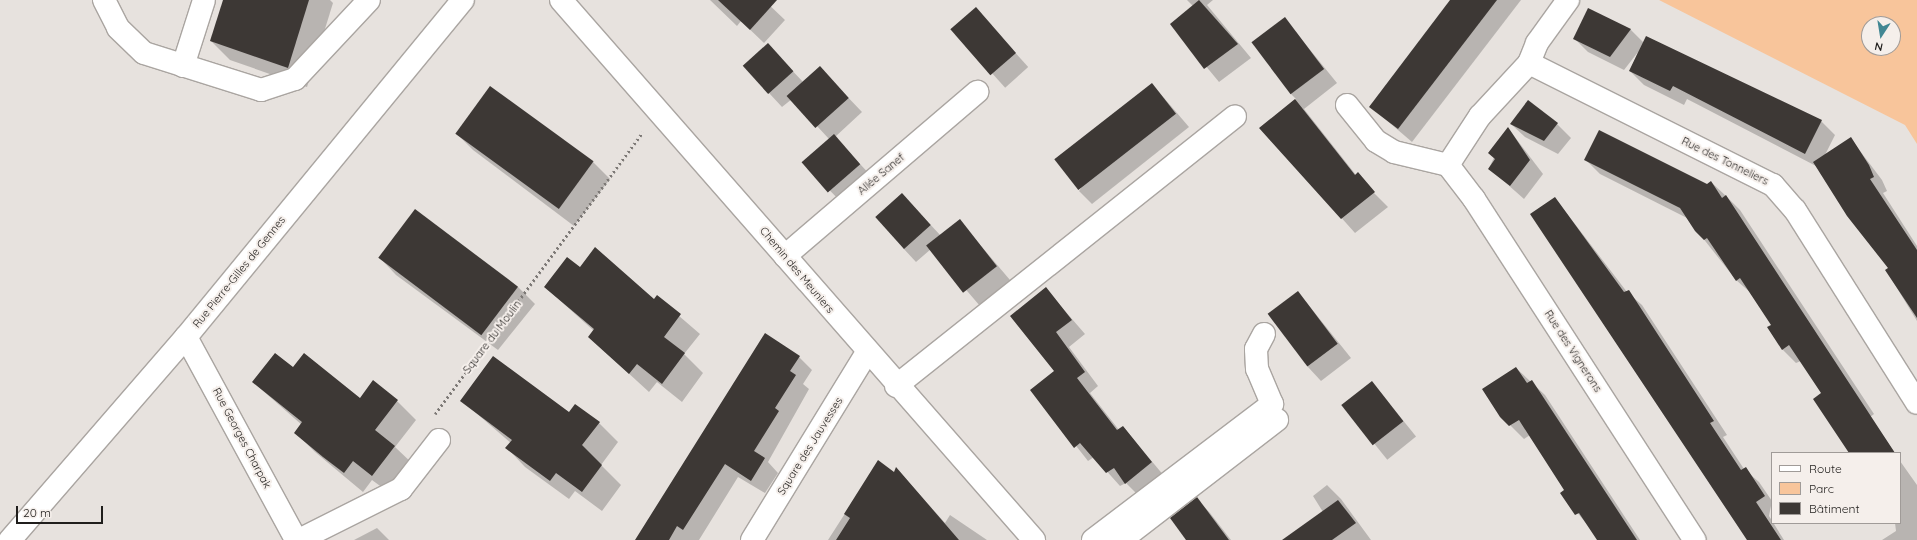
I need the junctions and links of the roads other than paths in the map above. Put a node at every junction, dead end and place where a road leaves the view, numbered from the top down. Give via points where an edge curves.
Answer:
1 (104, 0) edge
2 (204, 0) edge
3 (369, 0) edge
4 (462, 0) edge
5 (561, 0) edge
6 (1568, 0) edge
7 (1529, 63) junction
8 (183, 66) junction
9 (977, 92) dead end
10 (1347, 105) dead end
11 (1234, 116) dead end
12 (1448, 165) junction
13 (785, 256) junction
14 (1264, 334) dead end
15 (186, 337) junction
16 (867, 352) junction
17 (896, 386) junction
18 (1917, 403) edge
19 (1277, 420) dead end
20 (439, 440) dead end
21 (10, 540) edge
22 (297, 540) edge
23 (752, 540) edge
24 (1034, 540) edge
25 (1093, 540) edge
26 (1121, 540) edge
27 (1694, 540) edge

1 - 8 street via 128,40 144,53
2 - 8 street
3 - 8 street via 295,79 274,88 244,86
4 - 15 street, Rue Pierre-Gilles de Gennes
5 - 13 street, Chemin des Meuniers via 659,108
6 - 7 street via 1537,43
7 - 12 street via 1480,116
7 - 18 street, Rue des Tonneliers via 1773,185 1795,210
9 - 13 street, Allée Sanef
10 - 12 street via 1376,141 1394,152
11 - 17 street
12 - 27 street, Rue des Vignerons via 1479,206
13 - 16 street, Chemin des Meuniers
14 - 25 street via 1256,350 1257,369 1272,404
15 - 21 street, Rue Pierre-Gilles de Gennes
15 - 22 street, Rue Georges Charpak
16 - 17 street, Chemin des Meuniers
16 - 23 street, Square des Jauvesses
17 - 24 street, Chemin des Meuniers
19 - 26 street
20 - 22 street via 401,489

